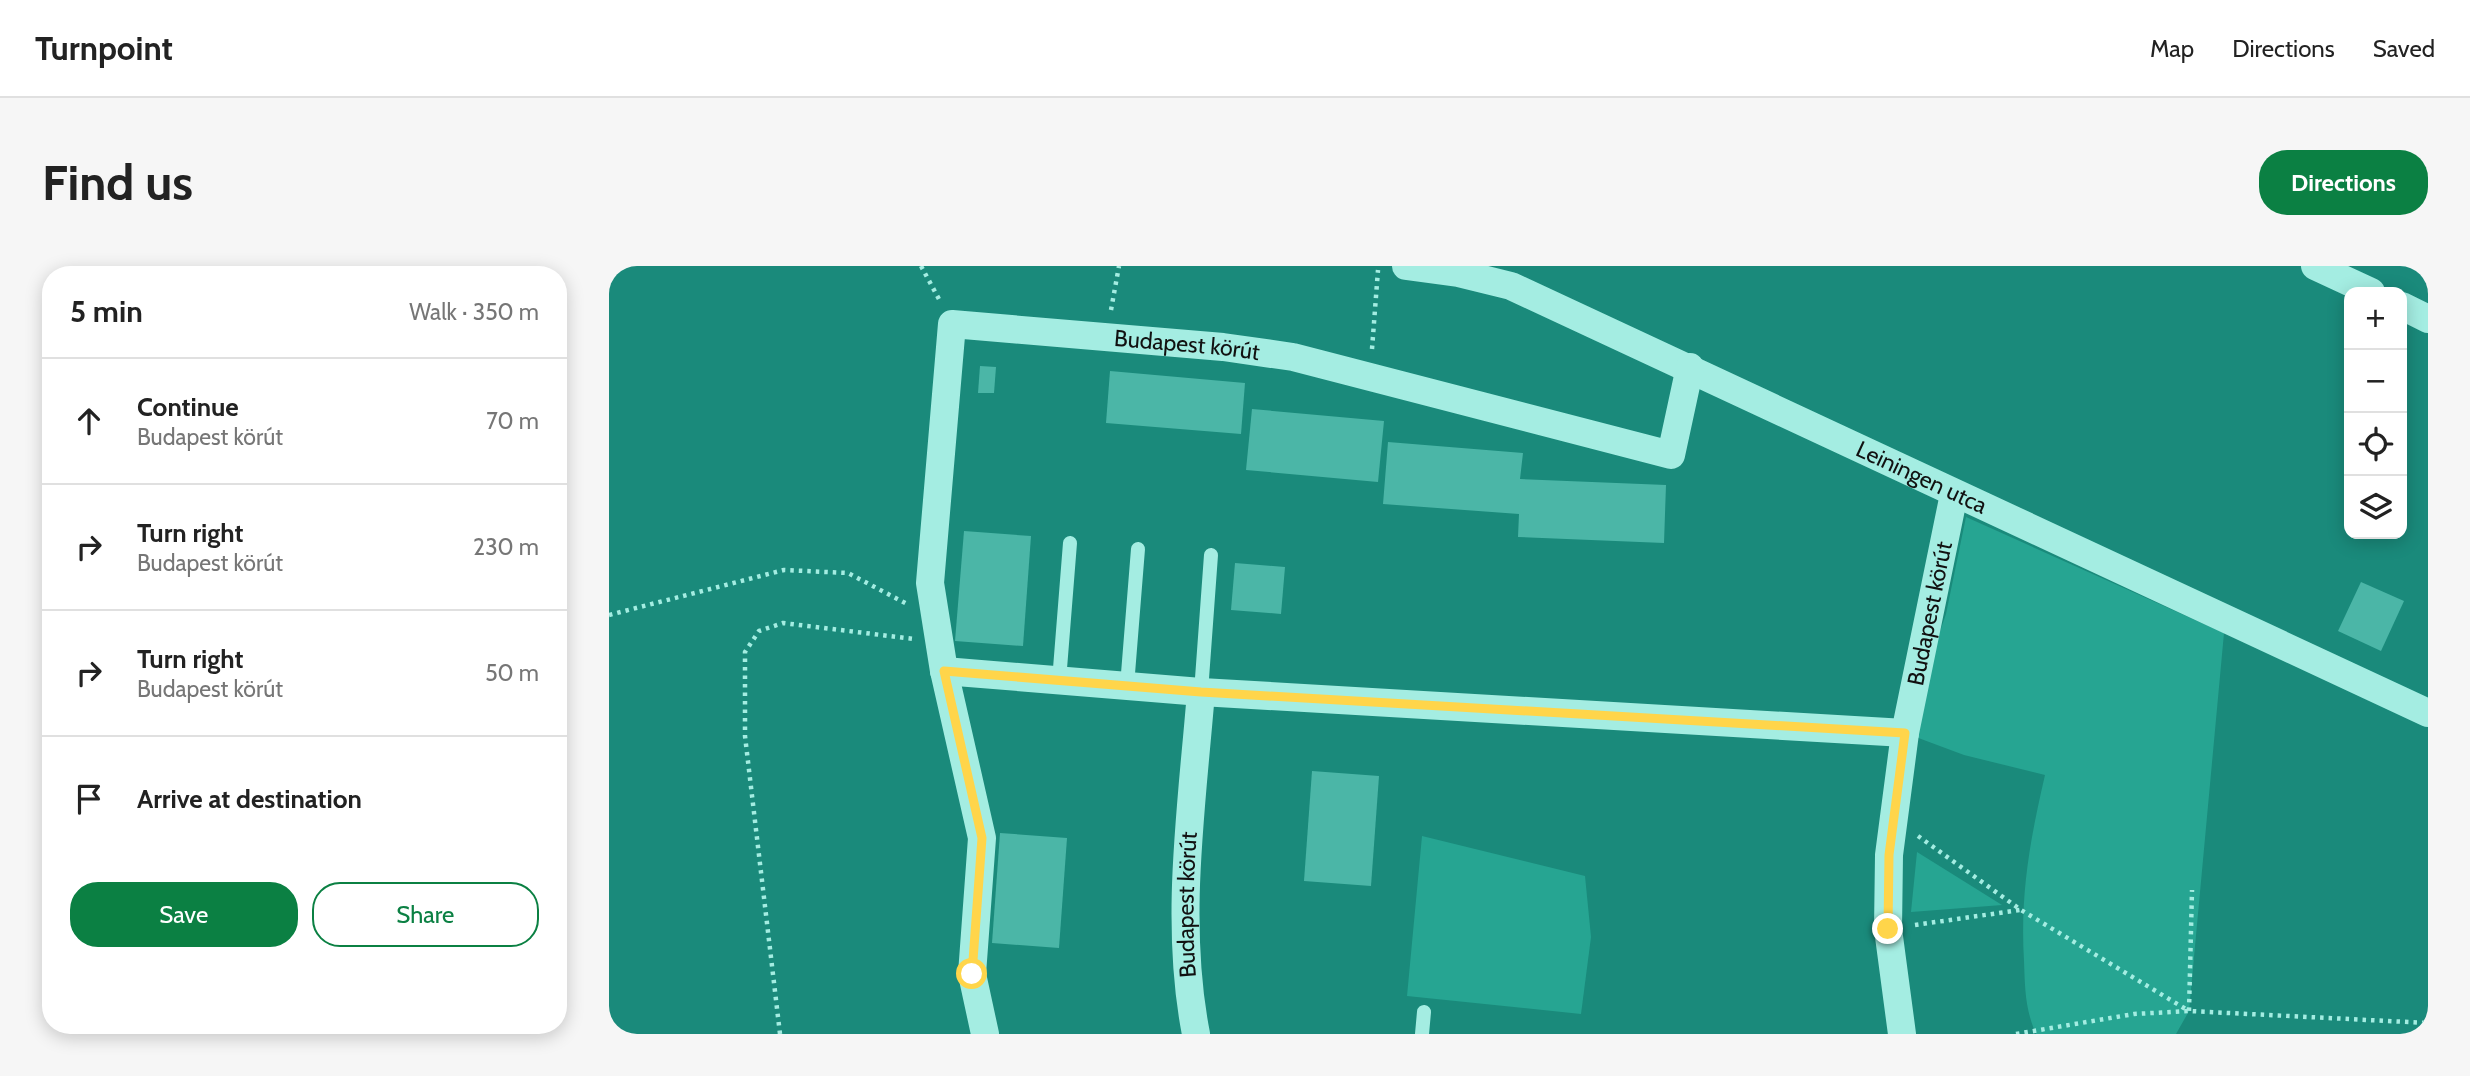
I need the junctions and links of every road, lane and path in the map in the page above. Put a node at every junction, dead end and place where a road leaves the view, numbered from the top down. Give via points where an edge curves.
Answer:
1 (921, 266) edge
2 (1119, 266) edge
3 (1378, 266) edge
4 (1406, 266) edge
5 (2315, 266) edge
6 (2360, 287) edge
7 (2407, 308) edge
8 (2428, 319) edge
9 (952, 324) junction
10 (1106, 336) junction
11 (1689, 367) junction
12 (1370, 377) junction
13 (1954, 494) junction
14 (1070, 543) dead end
15 (1138, 549) dead end
16 (1211, 555) dead end
17 (609, 615) edge
18 (937, 631) junction
19 (944, 671) junction
20 (1059, 681) junction
21 (1127, 687) junction
22 (1201, 692) junction
23 (2427, 711) edge
24 (1905, 733) junction
25 (1895, 800) junction
26 (2192, 890) dead end
27 (2021, 910) junction
28 (1888, 929) junction
29 (2189, 1011) junction
30 (1424, 1013) dead end
31 (2428, 1023) edge
32 (780, 1034) edge
33 (985, 1034) edge
34 (1196, 1034) edge
35 (1422, 1034) edge
36 (1902, 1034) edge
37 (2016, 1034) edge

1 - 9 path
2 - 10 path
3 - 12 path
4 - 11 street, Leiningen utca via 1458,272 1511,286
5 - 6 street
7 - 8 street
9 - 10 street, Budapest körút
9 - 18 street via 930,583
10 - 12 street, Budapest körút via 1293,357
11 - 12 street, Budapest körút via 1671,455
11 - 13 street, Leiningen utca
13 - 23 street, Leiningen utca
13 - 24 street, Budapest körút
14 - 20 lane
15 - 21 lane
16 - 22 lane
17 - 18 path via 784,570 848,573
18 - 19 street
18 - 32 path via 783,623 759,631 745,652 745,736
19 - 20 street
19 - 33 street via 982,838 972,974
20 - 21 street
21 - 22 street
22 - 24 street
22 - 34 street, Budapest körút via 1186,880 1189,999
24 - 25 street, Budapest körút
25 - 27 path via 1919,838
25 - 28 street, Budapest körút
26 - 29 path
27 - 28 path
27 - 29 path
28 - 36 street, Budapest körút
29 - 31 path
29 - 37 path via 2134,1014
30 - 35 lane

